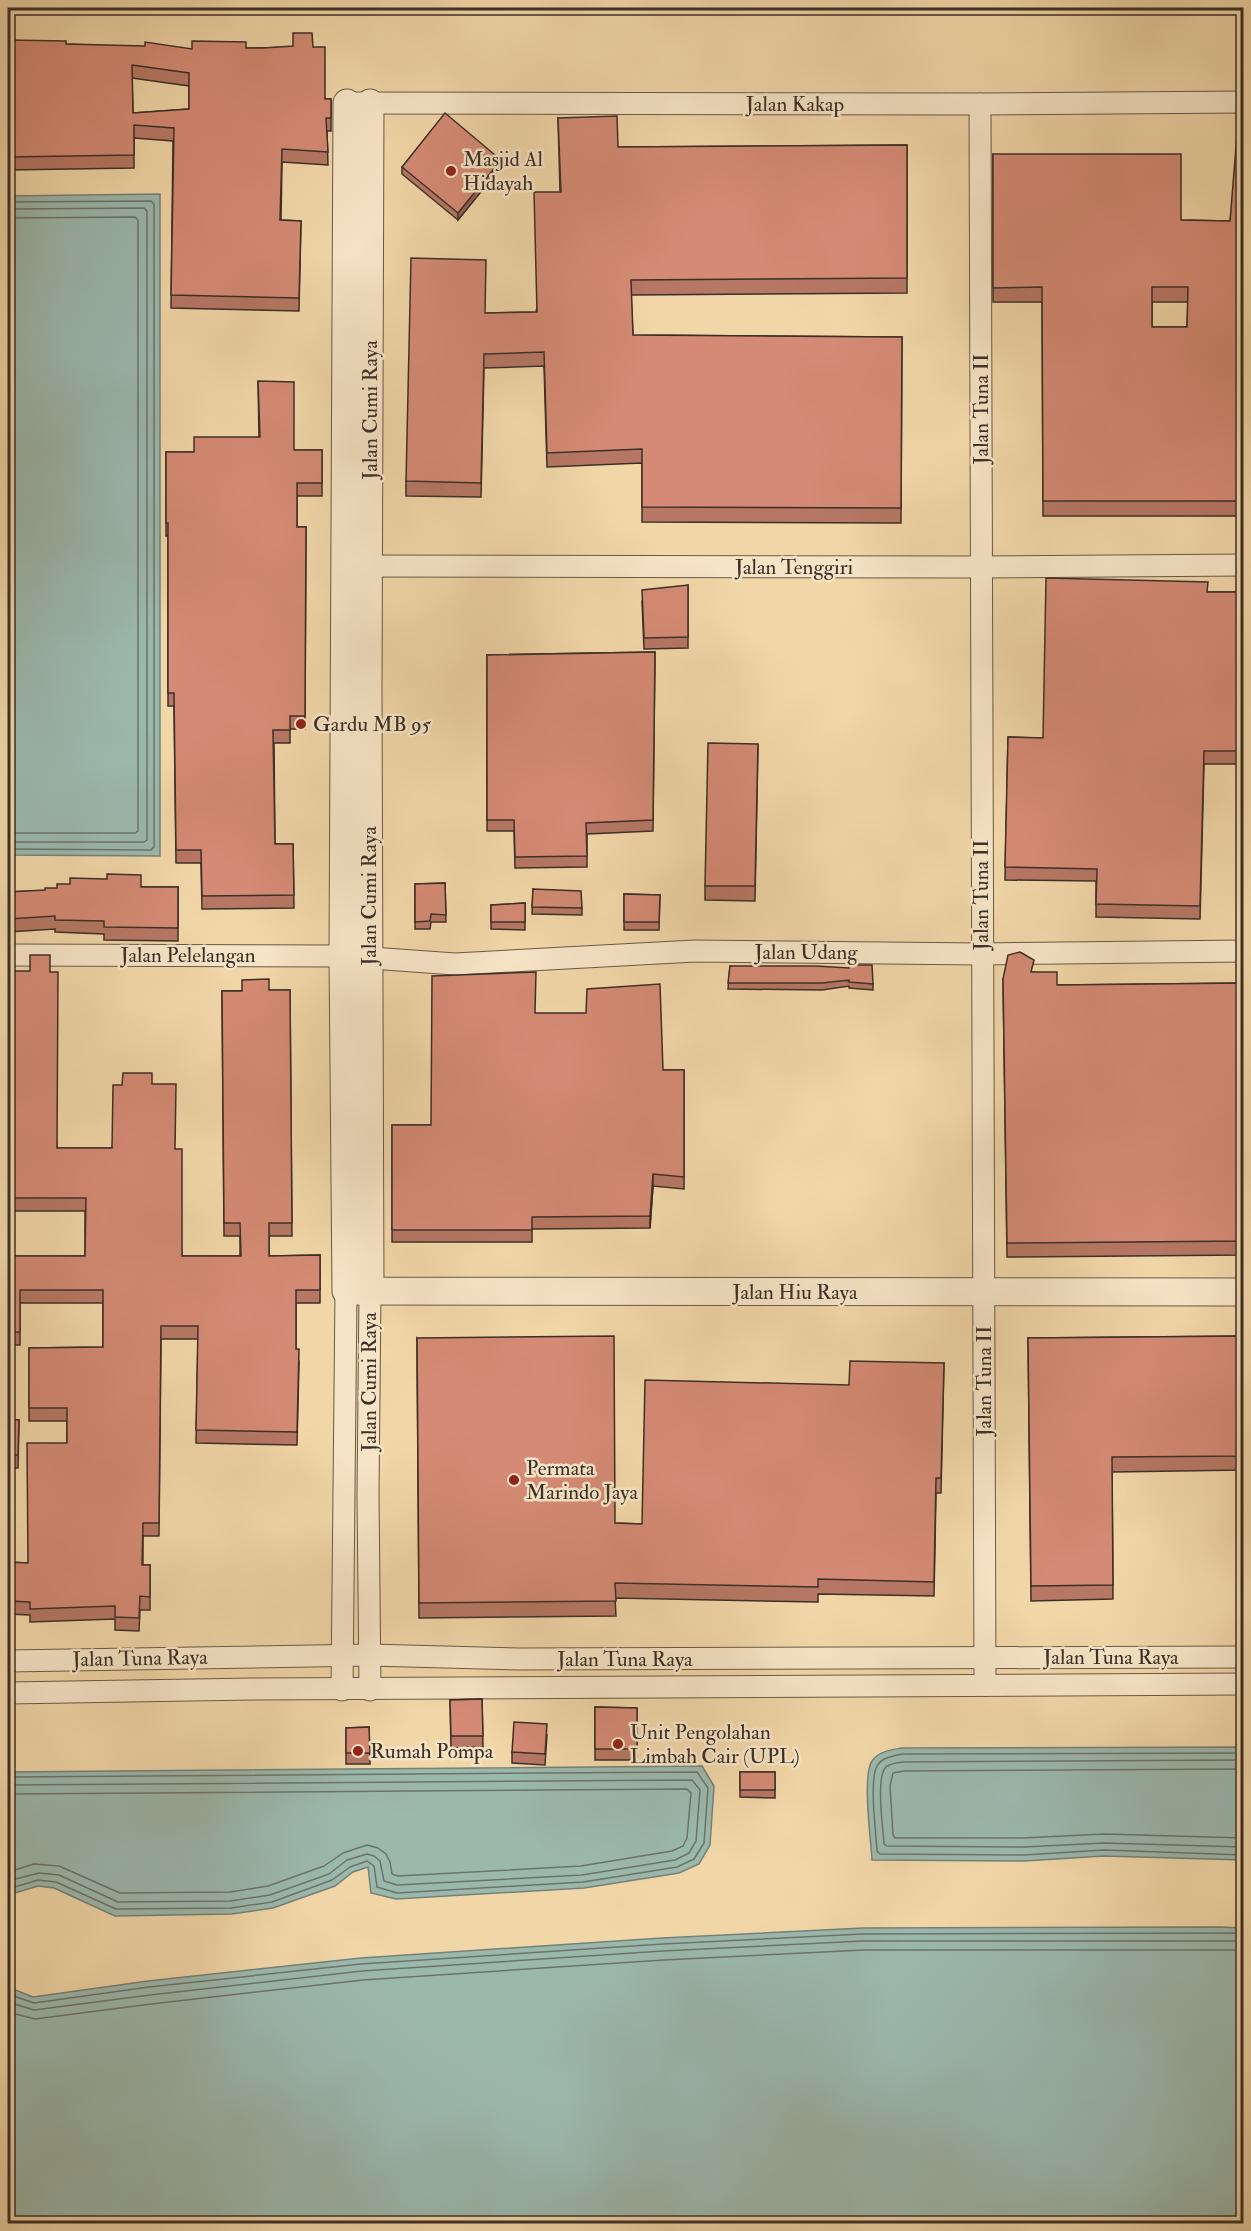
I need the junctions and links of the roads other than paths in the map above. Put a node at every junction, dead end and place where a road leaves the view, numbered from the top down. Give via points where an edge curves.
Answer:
1 (1244, 102) edge
2 (358, 103) joint
3 (980, 104) junction
4 (1244, 565) edge
5 (357, 566) junction
6 (981, 567) junction
7 (356, 791) junction
8 (1244, 951) edge
9 (981, 954) junction
10 (8, 955) edge
11 (342, 956) junction
12 (369, 957) junction
13 (357, 1080) junction
14 (358, 1291) junction
15 (984, 1292) junction
16 (1244, 1292) edge
17 (343, 1527) junction
18 (369, 1527) junction
19 (370, 1655) junction
20 (342, 1656) junction
21 (1244, 1657) edge
22 (149, 1658) junction
23 (740, 1658) junction
24 (985, 1658) junction
25 (518, 1659) junction
26 (8, 1661) edge
27 (1244, 1684) edge
28 (985, 1685) junction
29 (741, 1687) junction
30 (342, 1689) junction
31 (518, 1689) junction
32 (370, 1690) junction
33 (149, 1691) junction
34 (8, 1693) edge

1 - 3 street, Jalan Kakap
2 - 3 street, Jalan Kakap
2 - 5 street, Jalan Cumi Raya
3 - 6 street, Jalan Tuna II
4 - 6 street, Jalan Tenggiri
5 - 6 street, Jalan Tenggiri
5 - 7 street, Jalan Cumi Raya
6 - 9 street, Jalan Tuna II
7 - 11 street, Jalan Cumi Raya
7 - 12 street, Jalan Cumi Raya
8 - 9 street, Jalan Udang
9 - 12 street, Jalan Udang via 695,951 455,964
9 - 15 street, Jalan Tuna II
10 - 11 street, Jalan Pelelangan
11 - 12 street, Jalan Pelelangan
11 - 13 street, Jalan Cumi Raya
12 - 13 street, Jalan Cumi Raya
13 - 14 street, Jalan Cumi Raya
14 - 15 street, Jalan Hiu Raya
14 - 17 street, Jalan Cumi Raya
14 - 18 street, Jalan Cumi Raya
15 - 16 street, Jalan Hiu Raya
15 - 24 street, Jalan Tuna II
17 - 18 street
17 - 20 street, Jalan Cumi Raya
18 - 19 street, Jalan Cumi Raya
19 - 20 street, Jalan Tuna Raya
19 - 25 street, Jalan Tuna Raya
19 - 32 street, Jalan Cumi Raya
20 - 22 street, Jalan Tuna Raya
20 - 30 street, Jalan Cumi Raya
21 - 24 street, Jalan Tuna Raya
22 - 26 street, Jalan Tuna Raya
22 - 33 street
23 - 24 street, Jalan Tuna Raya
23 - 25 street, Jalan Tuna Raya
23 - 29 street
24 - 28 street, Jalan Tuna II
25 - 31 street
27 - 28 street, Jalan Tuna Raya
28 - 29 street, Jalan Tuna Raya
29 - 31 street, Jalan Tuna Raya
30 - 32 street, Jalan Tuna Raya
30 - 33 street, Jalan Tuna Raya
31 - 32 street, Jalan Tuna Raya
33 - 34 street, Jalan Tuna Raya

